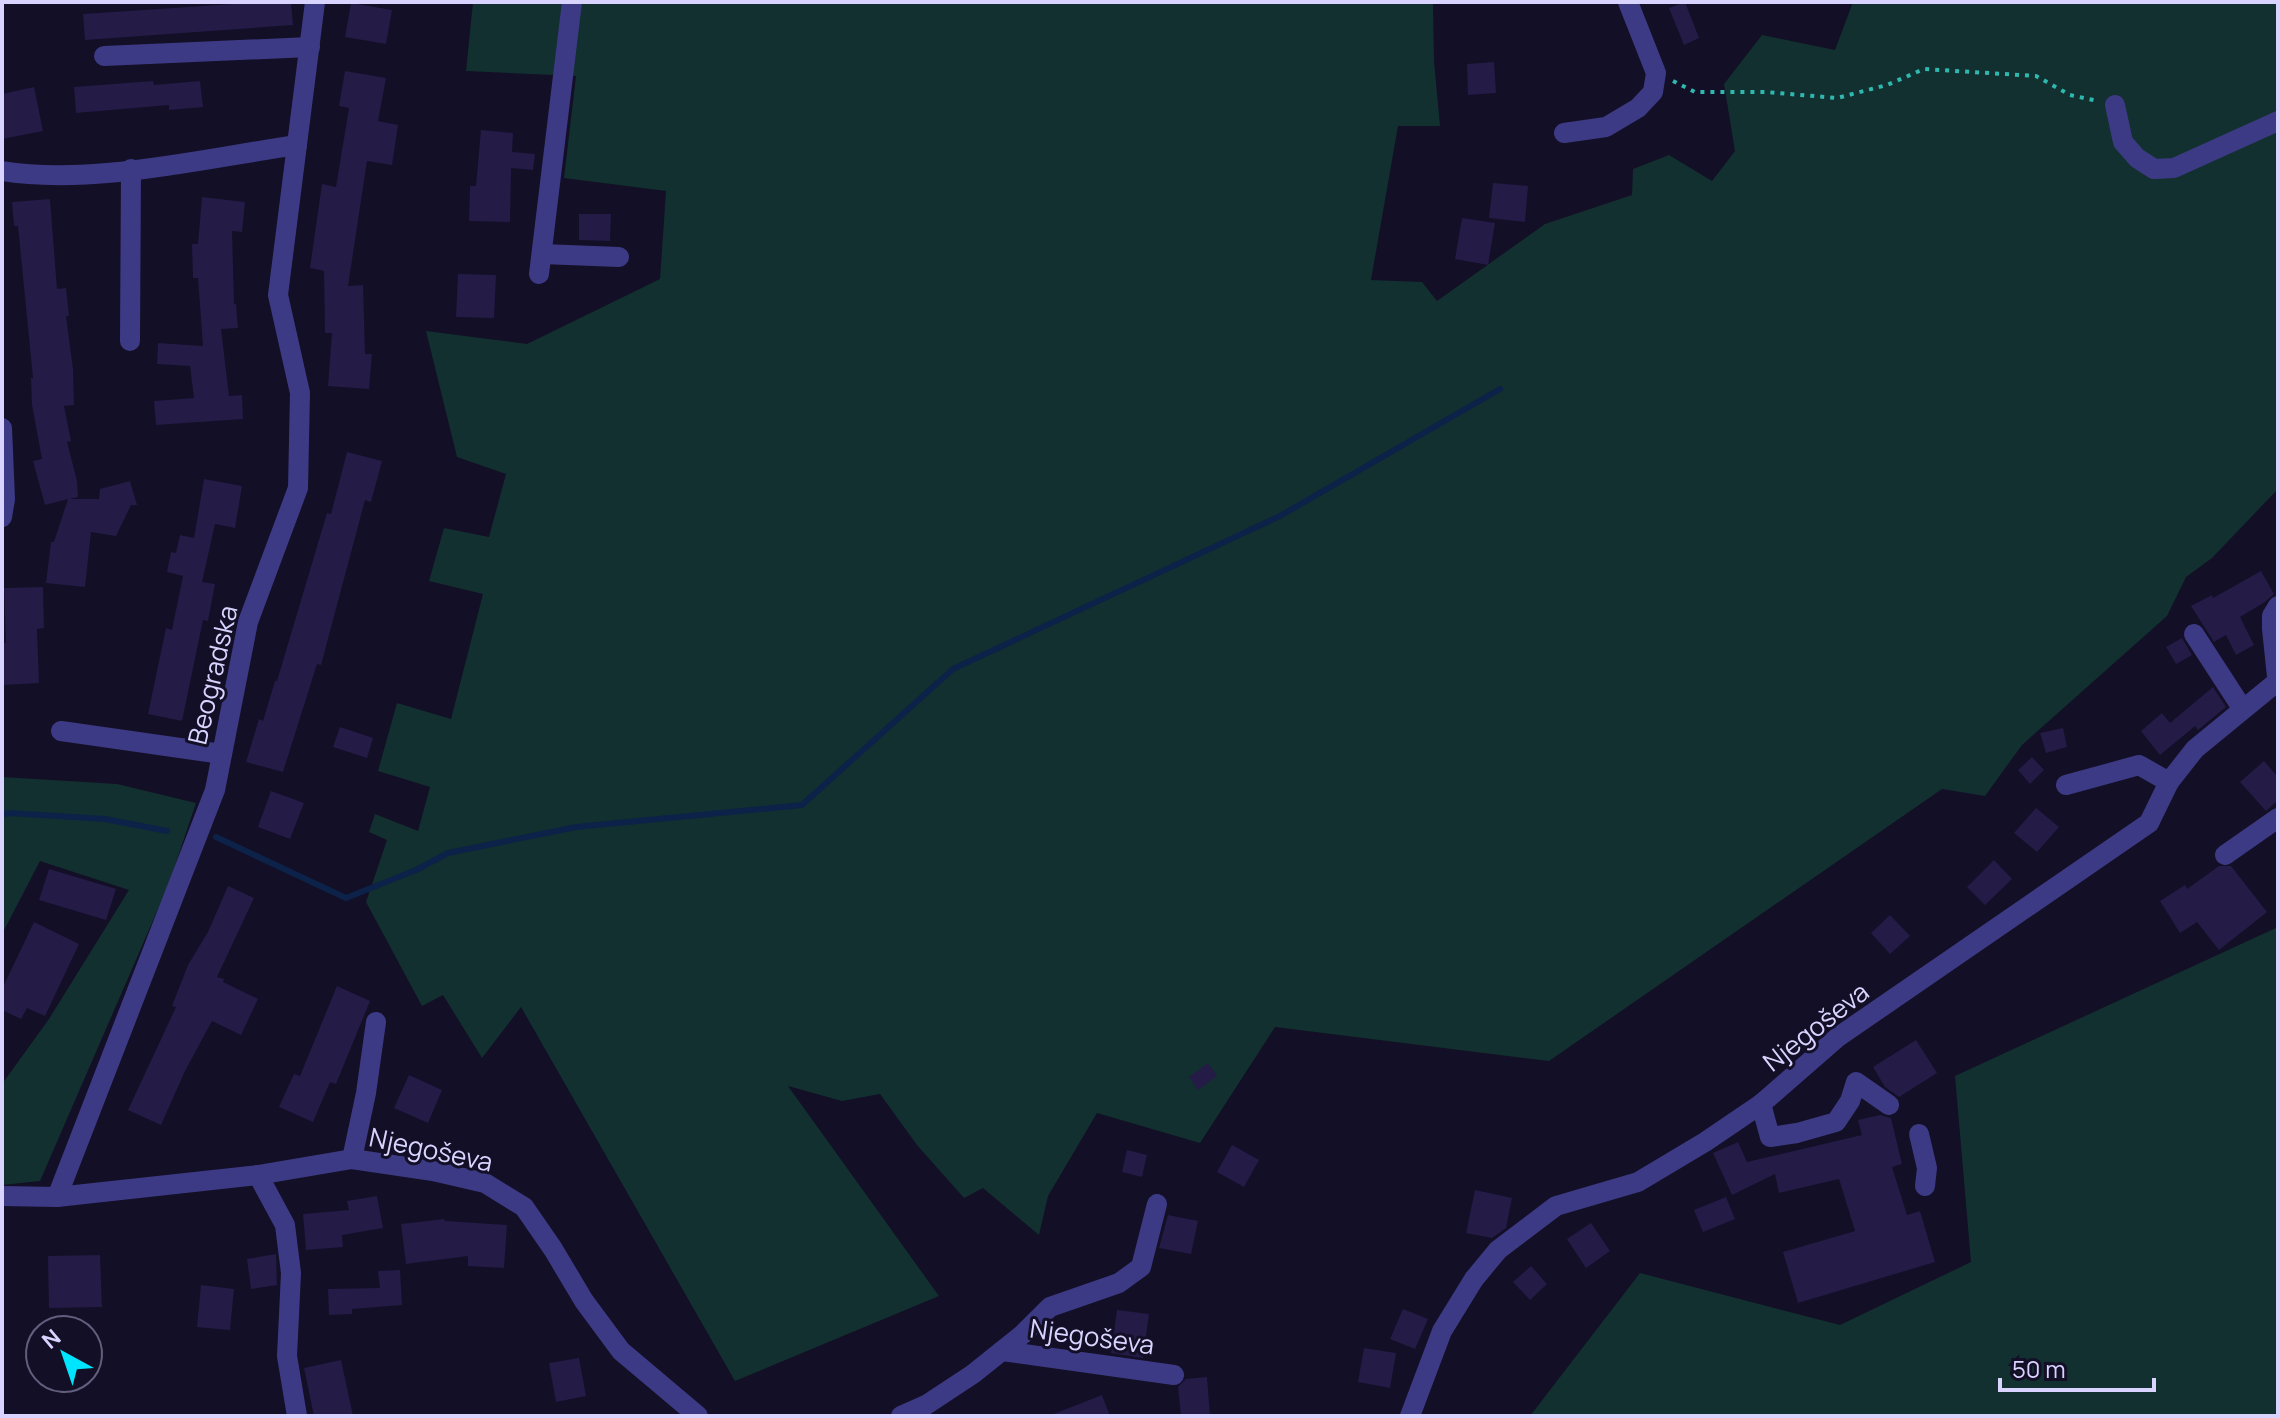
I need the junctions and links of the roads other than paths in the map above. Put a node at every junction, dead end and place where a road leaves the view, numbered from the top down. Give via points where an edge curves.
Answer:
1 (315, 2) edge
2 (572, 2) edge
3 (1628, 2) edge
4 (310, 47) junction
5 (104, 56) dead end
6 (2115, 105) road end
7 (2278, 121) edge
8 (1564, 133) dead end
9 (297, 145) junction
10 (131, 169) junction
11 (2, 171) edge
12 (619, 257) dead end
13 (130, 341) dead end
14 (2, 428) edge
15 (2, 517) edge
16 (2278, 606) edge
17 (2194, 634) dead end
18 (2277, 683) edge
19 (2242, 708) junction
20 (61, 731) dead end
21 (222, 754) junction
22 (2169, 782) junction
23 (2066, 785) dead end
24 (2278, 818) edge
25 (2225, 855) dead end
26 (376, 1022) dead end
27 (1761, 1104) junction
28 (1889, 1105) dead end
29 (1919, 1134) dead end
30 (352, 1159) junction
31 (258, 1175) junction
32 (1925, 1186) dead end
33 (2, 1196) edge
34 (57, 1197) junction
35 (1157, 1204) dead end
36 (1002, 1351) junction
37 (1174, 1375) dead end
38 (297, 1416) edge
39 (698, 1416) edge
40 (901, 1416) edge
41 (1410, 1416) edge

1 - 4 street, Beogradska
2 - 12 street via 540,264
3 - 8 street via 1656,73 1653,92 1606,127
4 - 5 street
4 - 9 street, Beogradska
6 - 7 street via 2123,142 2154,169 2174,168
9 - 10 street
9 - 21 street, Beogradska via 278,295 300,393 298,488 248,622
10 - 11 street via 86,175
10 - 13 street
14 - 15 street
16 - 18 street via 2272,616
17 - 19 street
18 - 19 street, Njegoševa
19 - 22 street, Njegoševa via 2195,749
20 - 21 street
21 - 34 street, Beogradska via 215,790
22 - 23 street via 2139,765
22 - 27 street, Njegoševa via 2149,823 1838,1037
24 - 25 street
26 - 30 street
27 - 28 street via 1770,1137 1836,1122 1856,1082
27 - 41 street, Njegoševa via 1638,1182 1556,1206 1498,1250 1442,1331
29 - 32 street via 1927,1168
30 - 31 street, Njegoševa
30 - 39 street, Njegoševa via 485,1183 524,1207 621,1351
31 - 34 street, Njegoševa
31 - 38 street via 285,1225 291,1273 287,1356
33 - 34 street, Njegoševa
35 - 36 street, Njegoševa via 1141,1267 1119,1283 1050,1307
36 - 37 street, Njegoševa
36 - 40 street, Njegoševa via 926,1405

